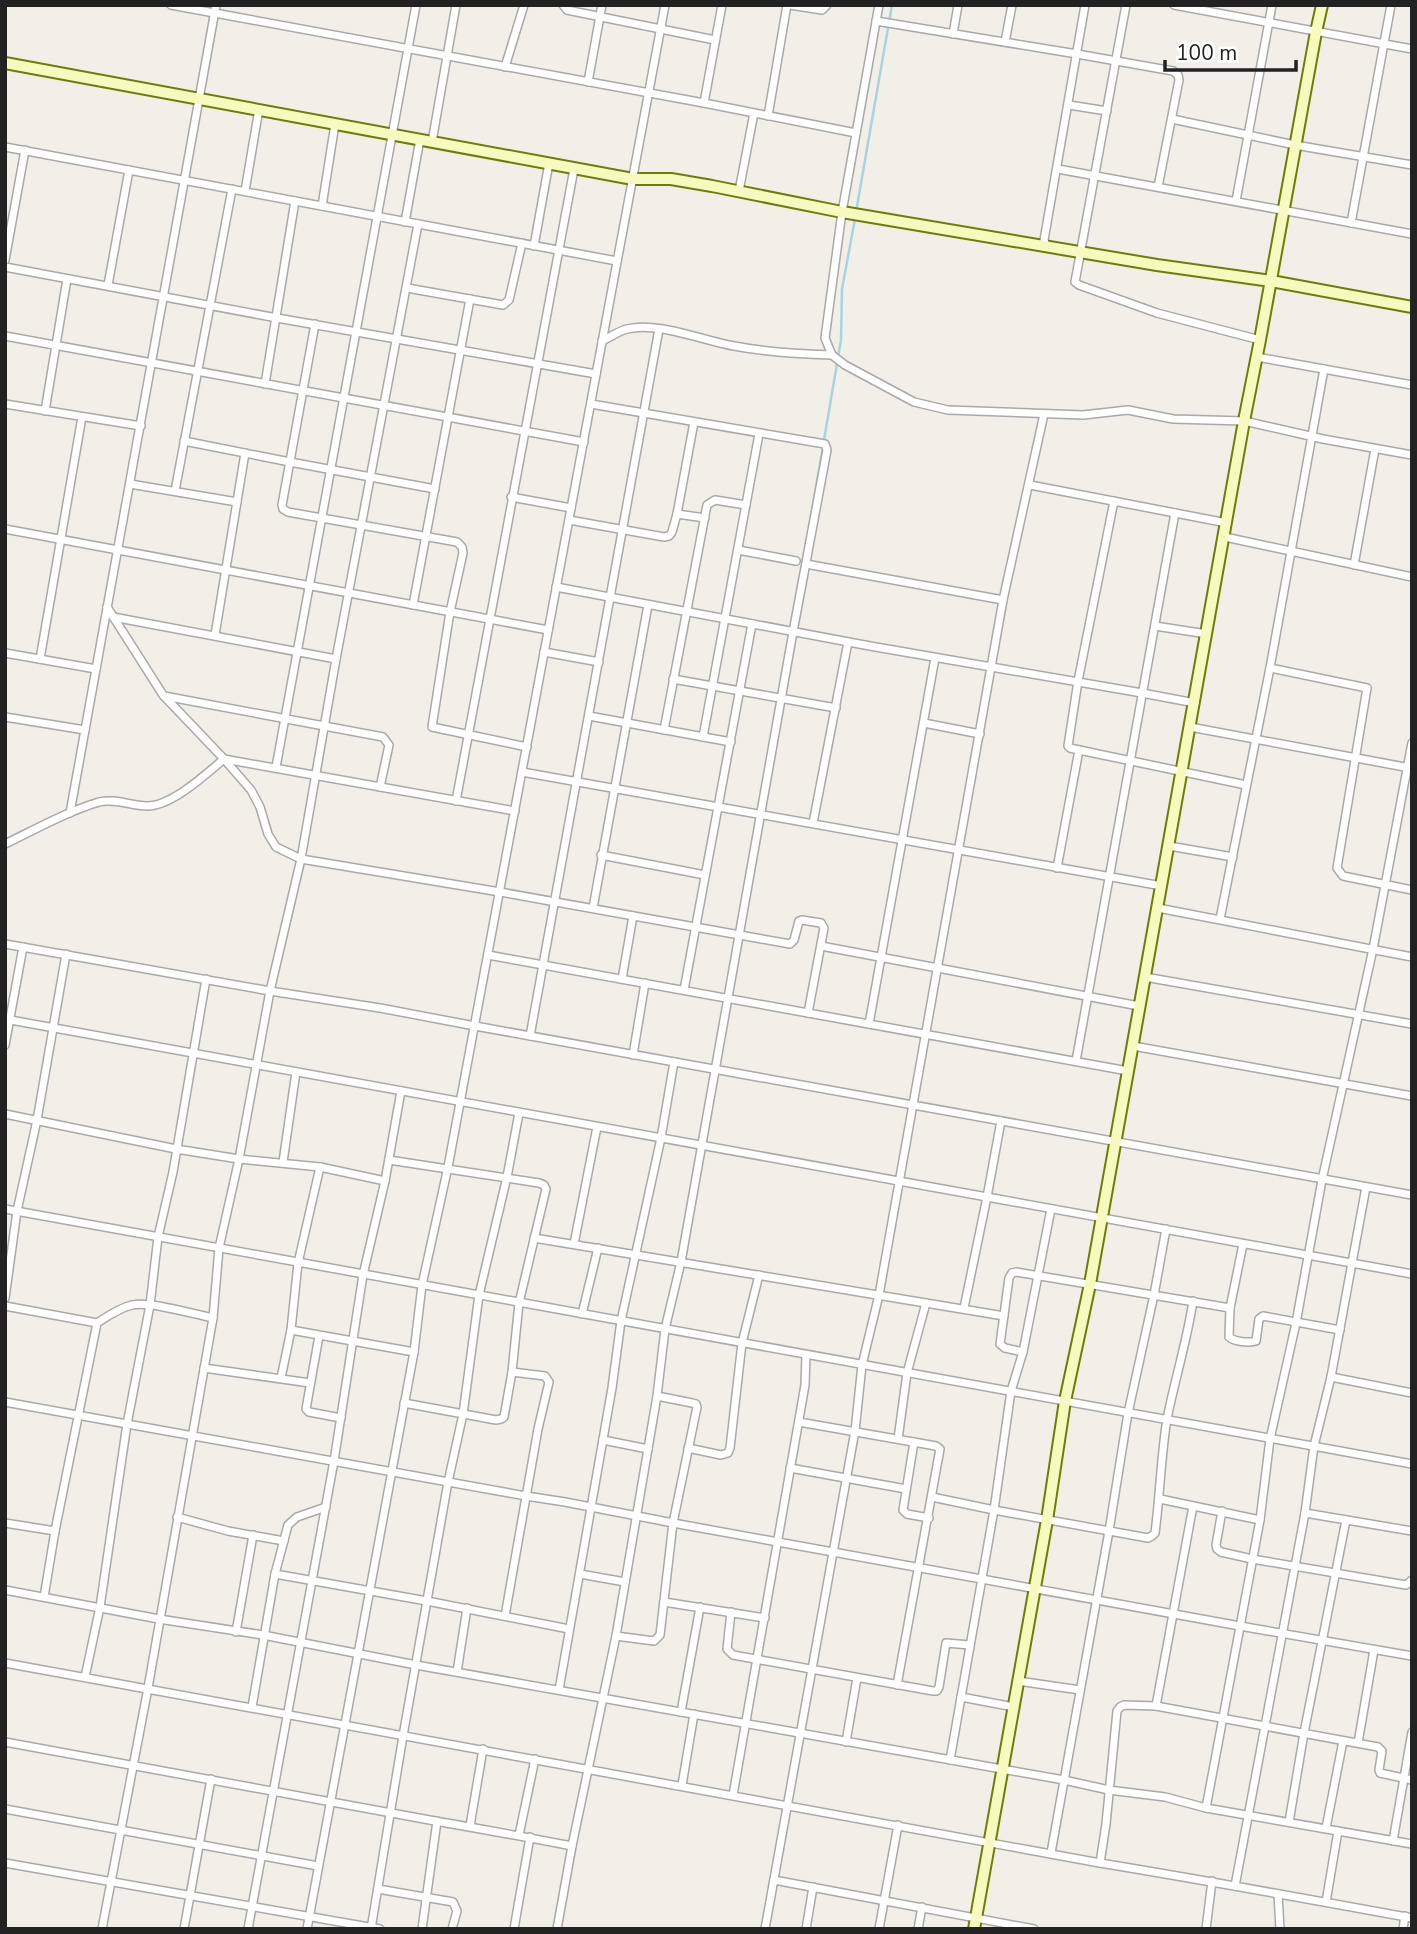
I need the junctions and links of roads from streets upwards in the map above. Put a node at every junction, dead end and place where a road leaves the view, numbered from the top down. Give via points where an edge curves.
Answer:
1 (171, 5) edge
2 (416, 5) edge
3 (456, 5) edge
4 (524, 5) edge
5 (563, 5) edge
6 (602, 5) edge
7 (664, 5) edge
8 (722, 5) edge
9 (789, 5) edge
10 (827, 5) edge
11 (879, 5) edge
12 (957, 5) edge
13 (1012, 5) edge
14 (1085, 5) edge
15 (1126, 5) edge
16 (1174, 5) edge
17 (1233, 5) edge
18 (1272, 5) edge
19 (1322, 5) edge
20 (1391, 5) edge
21 (215, 9) edge
22 (1231, 16) junction
23 (600, 17) junction
24 (876, 21) junction
25 (1269, 23) junction
26 (660, 29) junction
27 (1316, 32) junction
28 (953, 34) junction
29 (715, 40) junction
30 (1005, 42) junction
31 (1384, 44) junction
32 (408, 48) junction
33 (1412, 49) edge
34 (1077, 54) junction
35 (446, 55) junction
36 (1117, 61) junction
37 (5, 63) edge
38 (505, 66) junction
39 (588, 82) junction
40 (649, 93) junction
41 (201, 99) junction
42 (704, 103) junction
43 (1069, 104) junction
44 (259, 109) junction
45 (1107, 111) junction
46 (754, 113) junction
47 (768, 116) junction
48 (1172, 120) junction
49 (335, 124) junction
50 (856, 133) junction
51 (393, 134) junction
52 (1248, 136) junction
53 (420, 139) junction
54 (432, 142) junction
55 (1295, 145) junction
56 (5, 147) edge
57 (25, 150) junction
58 (1364, 157) junction
59 (549, 163) junction
60 (1412, 165) edge
61 (574, 169) junction
62 (1058, 169) junction
63 (129, 170) junction
64 (1094, 175) junction
65 (633, 179) junction
66 (186, 181) junction
67 (1158, 187) junction
68 (232, 189) junction
69 (245, 191) junction
70 (738, 191) junction
71 (295, 201) junction
72 (1236, 201) junction
73 (322, 206) junction
74 (1284, 210) junction
75 (842, 212) junction
76 (378, 216) junction
77 (405, 222) junction
78 (1351, 223) junction
79 (418, 224) junction
80 (1412, 234) edge
81 (522, 243) junction
82 (534, 246) junction
83 (1049, 248) junction
84 (558, 250) junction
85 (1080, 252) junction
86 (5, 260) edge
87 (617, 261) junction
88 (5, 267) edge
89 (68, 279) junction
90 (1271, 281) junction
91 (108, 285) junction
92 (407, 288) junction
93 (165, 296) junction
94 (470, 299) junction
95 (209, 304) junction
96 (1412, 307) edge
97 (277, 318) junction
98 (315, 324) junction
99 (659, 329) junction
100 (356, 331) junction
101 (5, 336) edge
102 (398, 338) junction
103 (1260, 340) junction
104 (602, 341) junction
105 (55, 346) junction
106 (461, 349) junction
107 (832, 355) junction
108 (1257, 357) junction
109 (152, 363) junction
110 (537, 363) junction
111 (1324, 369) junction
112 (197, 371) junction
113 (596, 374) junction
114 (265, 384) junction
115 (1412, 385) edge
116 (302, 391) junction
117 (344, 398) junction
118 (5, 404) edge
119 (591, 404) junction
120 (384, 405) junction
121 (45, 411) junction
122 (642, 413) junction
123 (1044, 414) junction
124 (82, 417) junction
125 (448, 417) junction
126 (1244, 421) junction
127 (694, 422) junction
128 (141, 426) junction
129 (525, 432) junction
130 (759, 433) junction
131 (1311, 436) junction
132 (184, 441) junction
133 (583, 442) junction
134 (1375, 449) junction
135 (246, 453) junction
136 (1412, 455) edge
137 (290, 462) junction
138 (331, 469) junction
139 (371, 477) junction
140 (130, 484) junction
141 (1030, 485) junction
142 (435, 489) junction
143 (175, 491) junction
144 (512, 497) junction
145 (1114, 501) junction
146 (237, 502) junction
147 (746, 505) junction
148 (571, 508) junction
149 (1175, 513) junction
150 (677, 514) junction
151 (322, 518) junction
152 (705, 518) junction
153 (569, 520) junction
154 (1227, 523) junction
155 (362, 525) junction
156 (5, 529) edge
157 (622, 529) junction
158 (426, 536) junction
159 (1225, 537) junction
160 (61, 540) junction
161 (118, 550) junction
162 (738, 550) junction
163 (1291, 551) junction
164 (796, 561) dead end
165 (806, 564) junction
166 (1354, 565) junction
167 (226, 571) junction
168 (1412, 577) edge
169 (310, 586) junction
170 (556, 587) junction
171 (349, 593) junction
172 (610, 597) junction
173 (1003, 600) junction
174 (413, 605) junction
175 (648, 605) junction
176 (107, 607) junction
177 (450, 612) junction
178 (687, 612) junction
179 (113, 617) junction
180 (725, 618) junction
181 (491, 619) junction
182 (752, 624) junction
183 (1155, 626) junction
184 (548, 630) junction
185 (793, 632) junction
186 (1207, 634) junction
187 (215, 635) junction
188 (848, 642) junction
189 (298, 651) junction
190 (544, 652) junction
191 (5, 653) edge
192 (935, 657) junction
193 (40, 659) junction
194 (336, 659) junction
195 (599, 662) junction
196 (992, 667) junction
197 (96, 668) junction
198 (1270, 668) junction
199 (673, 679) junction
200 (1078, 681) junction
201 (712, 685) junction
202 (740, 691) junction
203 (1142, 692) junction
204 (163, 695) junction
205 (781, 698) junction
206 (1195, 703) junction
207 (836, 708) junction
208 (589, 716) junction
209 (5, 717) edge
210 (285, 719) junction
211 (626, 723) junction
212 (924, 723) junction
213 (325, 726) junction
214 (1191, 727) junction
215 (85, 730) junction
216 (664, 730) junction
217 (980, 734) junction
218 (468, 735) junction
219 (703, 737) junction
220 (1255, 739) junction
221 (731, 742) junction
222 (1412, 743) edge
223 (527, 747) junction
224 (1079, 750) junction
225 (1355, 758) junction
226 (224, 759) junction
227 (1130, 761) junction
228 (276, 767) junction
229 (1410, 768) edge
230 (522, 772) junction
231 (1183, 772) junction
232 (317, 775) junction
233 (576, 781) junction
234 (1246, 785) junction
235 (380, 787) junction
236 (615, 788) junction
237 (456, 801) junction
238 (719, 807) junction
239 (515, 811) junction
240 (70, 813) junction
241 (760, 814) junction
242 (813, 823) junction
243 (904, 840) junction
244 (5, 844) edge
245 (1169, 846) junction
246 (959, 850) junction
247 (601, 855) junction
248 (1233, 857) junction
249 (301, 859) junction
250 (1057, 868) junction
251 (705, 875) junction
252 (1108, 877) junction
253 (1385, 885) junction
254 (1162, 887) junction
255 (1412, 890) edge
256 (500, 892) junction
257 (554, 902) junction
258 (593, 908) junction
259 (1158, 908) junction
260 (633, 916) junction
261 (1220, 919) junction
262 (695, 926) junction
263 (739, 934) junction
264 (5, 944) edge
265 (821, 946) junction
266 (23, 947) junction
267 (1373, 949) junction
268 (66, 954) junction
269 (488, 955) junction
270 (1412, 957) edge
271 (882, 958) junction
272 (543, 965) junction
273 (937, 967) junction
274 (1145, 977) junction
275 (206, 979) junction
276 (622, 979) junction
277 (645, 983) junction
278 (684, 990) junction
279 (270, 991) junction
280 (1087, 996) junction
281 (727, 998) junction
282 (1139, 1006) junction
283 (808, 1013) junction
284 (1358, 1014) junction
285 (8, 1019) edge
286 (869, 1024) junction
287 (1412, 1024) edge
288 (475, 1026) junction
289 (53, 1028) junction
290 (926, 1034) junction
291 (530, 1036) junction
292 (5, 1045) edge
293 (1133, 1046) junction
294 (193, 1053) junction
295 (633, 1055) junction
296 (1076, 1061) junction
297 (674, 1062) junction
298 (257, 1065) junction
299 (715, 1070) junction
300 (1128, 1071) junction
301 (296, 1072) junction
302 (1343, 1083) junction
303 (401, 1091) junction
304 (1412, 1096) edge
305 (461, 1102) junction
306 (913, 1105) junction
307 (519, 1113) junction
308 (5, 1114) edge
309 (37, 1121) junction
310 (1001, 1121) junction
311 (597, 1127) junction
312 (661, 1138) junction
313 (1115, 1142) junction
314 (701, 1145) junction
315 (176, 1149) junction
316 (239, 1159) junction
317 (389, 1160) junction
318 (283, 1162) junction
319 (320, 1167) junction
320 (448, 1167) junction
321 (507, 1177) junction
322 (1322, 1180) junction
323 (385, 1181) junction
324 (900, 1181) junction
325 (1366, 1187) junction
326 (1412, 1195) edge
327 (987, 1197) junction
328 (5, 1209) edge
329 (1051, 1209) junction
330 (17, 1212) junction
331 (1102, 1218) junction
332 (1166, 1230) junction
333 (158, 1237) junction
334 (534, 1238) junction
335 (574, 1244) junction
336 (1243, 1244) junction
337 (219, 1248) junction
338 (598, 1248) junction
339 (636, 1255) junction
340 (1308, 1256) junction
341 (681, 1262) junction
342 (298, 1263) junction
343 (1352, 1263) junction
344 (1412, 1274) edge
345 (363, 1275) junction
346 (758, 1275) junction
347 (1038, 1276) junction
348 (1090, 1284) junction
349 (422, 1285) junction
350 (479, 1295) junction
351 (879, 1295) junction
352 (1154, 1295) junction
353 (5, 1298) edge
354 (1193, 1301) junction
355 (519, 1303) junction
356 (926, 1303) junction
357 (150, 1305) junction
358 (5, 1306) edge
359 (964, 1308) junction
360 (1230, 1308) junction
361 (582, 1314) junction
362 (1004, 1316) junction
363 (213, 1318) junction
364 (621, 1321) junction
365 (97, 1323) junction
366 (1296, 1323) junction
367 (665, 1329) junction
368 (291, 1330) junction
369 (1340, 1330) junction
370 (319, 1336) junction
371 (353, 1342) junction
372 (742, 1343) junction
373 (414, 1352) junction
374 (1023, 1352) junction
375 (806, 1355) junction
376 (862, 1365) junction
377 (204, 1368) junction
378 (512, 1372) junction
379 (907, 1373) junction
380 (1331, 1377) junction
381 (281, 1378) junction
382 (310, 1383) junction
383 (1011, 1391) junction
384 (1412, 1393) edge
385 (657, 1396) junction
386 (1065, 1401) junction
387 (5, 1402) edge
388 (404, 1403) junction
389 (1128, 1413) junction
390 (463, 1414) junction
391 (78, 1415) junction
392 (341, 1418) junction
393 (1167, 1420) junction
394 (799, 1422) junction
395 (127, 1424) junction
396 (855, 1431) junction
397 (192, 1436) junction
398 (898, 1439) junction
399 (603, 1440) junction
400 (1270, 1440) junction
401 (914, 1442) junction
402 (1314, 1446) junction
403 (648, 1448) junction
404 (688, 1448) junction
405 (334, 1461) junction
406 (1412, 1464) edge
407 (790, 1468) junction
408 (392, 1472) junction
409 (846, 1478) junction
410 (449, 1482) junction
411 (906, 1489) junction
412 (526, 1496) junction
413 (932, 1497) junction
414 (1160, 1499) junction
415 (1193, 1506) junction
416 (326, 1507) junction
417 (592, 1508) junction
418 (994, 1510) junction
419 (1222, 1511) junction
420 (1305, 1513) junction
421 (636, 1516) junction
422 (177, 1517) junction
423 (929, 1517) junction
424 (1047, 1520) junction
425 (1259, 1520) junction
426 (1346, 1520) junction
427 (5, 1522) edge
428 (673, 1523) junction
429 (55, 1531) junction
430 (1110, 1531) junction
431 (1412, 1531) edge
432 (253, 1535) junction
433 (284, 1541) junction
434 (778, 1541) junction
435 (833, 1552) junction
436 (1252, 1559) junction
437 (1296, 1565) junction
438 (918, 1568) junction
439 (1335, 1572) junction
440 (275, 1574) junction
441 (580, 1574) junction
442 (981, 1579) junction
443 (1412, 1580) edge
444 (313, 1581) junction
445 (625, 1582) junction
446 (1035, 1588) junction
447 (5, 1590) edge
448 (369, 1591) junction
449 (44, 1597) junction
450 (1097, 1600) junction
451 (427, 1601) junction
452 (664, 1602) junction
453 (100, 1607) junction
454 (701, 1607) junction
455 (467, 1608) junction
456 (731, 1612) junction
457 (1174, 1614) junction
458 (505, 1616) junction
459 (765, 1618) junction
460 (159, 1619) junction
461 (1240, 1626) junction
462 (569, 1629) junction
463 (236, 1632) junction
464 (1283, 1633) junction
465 (263, 1636) junction
466 (615, 1636) junction
467 (1322, 1641) junction
468 (300, 1642) junction
469 (970, 1645) junction
470 (1374, 1650) junction
471 (358, 1654) junction
472 (1412, 1656) edge
473 (756, 1661) junction
474 (5, 1663) edge
475 (416, 1665) junction
476 (812, 1670) junction
477 (457, 1672) junction
478 (85, 1677) junction
479 (858, 1678) junction
480 (1018, 1681) junction
481 (897, 1685) junction
482 (148, 1688) junction
483 (559, 1690) junction
484 (1080, 1690) junction
485 (603, 1698) junction
486 (961, 1698) junction
487 (1156, 1706) junction
488 (252, 1707) junction
489 (1014, 1707) junction
490 (681, 1712) junction
491 (288, 1714) junction
492 (694, 1714) junction
493 (1223, 1720) junction
494 (345, 1724) junction
495 (746, 1724) junction
496 (1265, 1727) junction
497 (1412, 1732) edge
498 (1304, 1733) junction
499 (800, 1734) junction
500 (402, 1736) junction
501 (1343, 1741) junction
502 (5, 1742) edge
503 (846, 1742) junction
504 (1358, 1743) junction
505 (483, 1749) junction
506 (535, 1759) junction
507 (950, 1760) junction
508 (134, 1765) junction
509 (589, 1768) junction
510 (1002, 1770) junction
511 (211, 1779) junction
512 (1408, 1779) edge
513 (1064, 1780) junction
514 (682, 1785) junction
515 (274, 1790) junction
516 (1109, 1790) junction
517 (733, 1795) junction
518 (330, 1801) junction
519 (788, 1805) junction
520 (1206, 1808) junction
521 (5, 1809) edge
522 (391, 1812) junction
523 (1249, 1815) junction
524 (437, 1821) junction
525 (1289, 1822) junction
526 (898, 1825) junction
527 (470, 1826) junction
528 (1326, 1828) junction
529 (121, 1830) junction
530 (1338, 1830) junction
531 (519, 1835) junction
532 (530, 1838) junction
533 (989, 1841) junction
534 (1392, 1841) junction
535 (1412, 1844) edge
536 (200, 1845) junction
537 (572, 1846) junction
538 (1051, 1853) junction
539 (262, 1856) junction
540 (5, 1863) edge
541 (1100, 1863) junction
542 (318, 1866) junction
543 (774, 1880) junction
544 (1212, 1881) junction
545 (112, 1882) junction
546 (1236, 1886) junction
547 (813, 1887) junction
548 (378, 1889) junction
549 (1278, 1894) junction
550 (191, 1895) junction
551 (426, 1897) junction
552 (884, 1900) junction
553 (1326, 1902) junction
554 (252, 1906) junction
555 (922, 1907) junction
556 (309, 1916) junction
557 (976, 1916) junction
558 (1408, 1917) edge
559 (374, 1928) edge
560 (102, 1929) edge
561 (184, 1929) edge
562 (248, 1929) edge
563 (306, 1929) edge
564 (422, 1929) edge
565 (452, 1929) edge
566 (514, 1929) edge
567 (557, 1929) edge
568 (765, 1929) edge
569 (806, 1929) edge
570 (879, 1929) edge
571 (918, 1929) edge
572 (974, 1929) edge
573 (1034, 1929) edge
574 (1206, 1929) edge
575 (1280, 1929) edge
576 (1403, 1929) edge

1 - 21 street
2 - 32 street
3 - 35 street
4 - 38 street
5 - 23 street via 567,10
6 - 23 street
7 - 26 street
8 - 29 street
9 - 10 street via 822,10
9 - 47 street
11 - 24 street
12 - 28 street
13 - 30 street
14 - 34 street
15 - 36 street
16 - 22 street
17 - 22 street
18 - 25 street
19 - 27 street
20 - 31 street
21 - 32 street
21 - 41 street
22 - 25 street
23 - 26 street
23 - 39 street
24 - 28 street
24 - 50 street
25 - 27 street
25 - 52 street
26 - 29 street
26 - 40 street
27 - 31 street
27 - 55 street
28 - 30 street
29 - 42 street
30 - 34 street
31 - 33 street
31 - 58 street
32 - 35 street
32 - 51 street
34 - 36 street
34 - 43 street
35 - 38 street
35 - 54 street
36 - 45 street
36 - 48 street via 1178,75
37 - 41 street
38 - 39 street
39 - 40 street
40 - 42 street
40 - 65 street
41 - 44 street
41 - 66 street
42 - 46 street
43 - 45 street
43 - 62 street
44 - 49 street
44 - 69 street
45 - 64 street
46 - 47 street
46 - 70 street
47 - 50 street
48 - 52 street
48 - 67 street
49 - 51 street
49 - 73 street
50 - 75 street
51 - 53 street
51 - 76 street
52 - 55 street
52 - 72 street
53 - 54 street
53 - 77 street
54 - 59 street
55 - 58 street
55 - 74 street
56 - 57 street
57 - 63 street
57 - 86 street
58 - 60 street
58 - 78 street
59 - 61 street
59 - 82 street
61 - 65 street
61 - 84 street
62 - 64 street
62 - 83 street via 1044,240
63 - 66 street
63 - 91 street
64 - 67 street
64 - 85 street
65 - 70 street via 671,179
65 - 87 street
66 - 68 street
66 - 93 street
67 - 72 street
68 - 69 street
68 - 95 street
69 - 71 street
70 - 75 street
71 - 73 street
71 - 97 street
72 - 74 street
73 - 76 street
74 - 78 street
74 - 90 street
75 - 83 street
75 - 107 street via 825,338
76 - 77 street
76 - 100 street
77 - 79 street
78 - 80 street
79 - 81 street
79 - 92 street
81 - 82 street
81 - 94 street via 507,303
82 - 84 street
83 - 85 street
84 - 87 street
84 - 110 street
85 - 90 street
85 - 103 street via 1074,278 1079,285 1157,313
87 - 104 street
88 - 89 street
89 - 91 street
89 - 105 street
90 - 96 street
90 - 103 street
91 - 93 street
92 - 94 street
92 - 102 street
93 - 95 street
93 - 109 street
94 - 106 street
95 - 97 street
95 - 112 street
97 - 98 street
97 - 114 street
98 - 100 street
98 - 116 street
99 - 104 street via 627,329
99 - 107 street via 734,346
99 - 122 street
100 - 102 street
100 - 117 street
101 - 105 street
102 - 106 street
102 - 120 street
103 - 108 street
104 - 113 street
105 - 109 street
105 - 121 street
106 - 110 street
106 - 125 street
107 - 123 street via 914,402 948,410
108 - 111 street
108 - 126 street
109 - 112 street
109 - 128 street
110 - 113 street
110 - 129 street
111 - 115 street
111 - 131 street
112 - 114 street
112 - 132 street
113 - 119 street
114 - 116 street
116 - 117 street
116 - 137 street
117 - 120 street
117 - 138 street
118 - 121 street
119 - 122 street
119 - 133 street
120 - 125 street
120 - 139 street
121 - 124 street
122 - 127 street
122 - 157 street
123 - 126 street via 1128,410 1173,419
123 - 141 street
124 - 128 street
124 - 160 street
125 - 129 street
125 - 142 street
126 - 131 street
126 - 154 street
127 - 130 street
127 - 150 street
128 - 140 street
129 - 133 street
129 - 144 street
130 - 147 street
130 - 165 street via 827,447
131 - 134 street
131 - 163 street
132 - 135 street
132 - 143 street
133 - 148 street
134 - 136 street
134 - 166 street
135 - 137 street
135 - 146 street
137 - 138 street
137 - 151 street via 283,509
138 - 139 street
138 - 151 street
139 - 142 street
139 - 155 street
140 - 143 street
140 - 161 street
141 - 145 street
141 - 173 street
142 - 158 street
143 - 146 street
144 - 148 street
144 - 181 street
145 - 149 street
145 - 200 street
146 - 167 street
147 - 152 street via 715,500 708,505
147 - 162 street
148 - 153 street
149 - 154 street
149 - 183 street
150 - 152 street
150 - 157 street via 669,536
151 - 155 street
151 - 169 street
152 - 178 street
153 - 157 street
153 - 170 street
154 - 159 street
155 - 158 street
155 - 171 street
156 - 160 street
157 - 172 street
158 - 174 street
158 - 177 street via 462,547
159 - 163 street
159 - 186 street
160 - 161 street
160 - 193 street
161 - 167 street
161 - 176 street
162 - 164 street
162 - 180 street
163 - 166 street
163 - 198 street
165 - 173 street
165 - 185 street
166 - 168 street
167 - 169 street
167 - 187 street
169 - 171 street
169 - 189 street
170 - 172 street
170 - 184 street
171 - 174 street
171 - 194 street
172 - 175 street
172 - 195 street
173 - 196 street
174 - 177 street
175 - 178 street
175 - 211 street
176 - 179 street
176 - 197 street
177 - 181 street
177 - 218 street via 432,724
178 - 180 street
178 - 199 street
179 - 187 street
179 - 204 street
180 - 182 street
180 - 201 street
181 - 184 street
181 - 218 street
182 - 185 street
182 - 202 street
183 - 186 street
183 - 203 street
184 - 190 street
185 - 188 street
185 - 205 street
186 - 206 street
187 - 189 street
188 - 192 street
188 - 207 street
189 - 194 street
189 - 210 street
190 - 195 street
190 - 223 street
191 - 193 street
192 - 196 street
192 - 212 street
193 - 197 street
194 - 213 street
195 - 208 street
196 - 200 street
196 - 217 street
197 - 215 street
198 - 220 street
198 - 225 street via 1367,688
199 - 201 street
199 - 216 street
200 - 203 street
200 - 224 street via 1067,742
201 - 202 street
201 - 219 street
202 - 205 street
202 - 221 street
203 - 206 street
203 - 227 street
204 - 210 street
204 - 226 street
205 - 207 street
205 - 241 street
206 - 214 street
207 - 242 street
208 - 211 street
208 - 233 street
209 - 215 street
210 - 213 street
210 - 228 street
211 - 216 street
211 - 236 street
212 - 217 street
212 - 243 street
213 - 232 street
213 - 235 street via 387,741
214 - 220 street
214 - 231 street
215 - 240 street
216 - 219 street
217 - 246 street
218 - 223 street
218 - 237 street
219 - 221 street
220 - 225 street
220 - 234 street
221 - 238 street
222 - 229 street
223 - 230 street
224 - 227 street
224 - 250 street
225 - 229 street
225 - 253 street via 1337,868 1343,876
226 - 228 street
226 - 240 street via 175,796 155,805 104,801
226 - 249 street via 251,790 276,847
227 - 231 street
227 - 252 street
228 - 232 street
229 - 253 street
230 - 233 street
230 - 239 street
231 - 234 street
231 - 245 street
232 - 235 street
232 - 249 street
233 - 236 street
233 - 257 street
234 - 248 street
235 - 237 street
236 - 238 street
236 - 247 street
237 - 239 street
238 - 241 street
238 - 251 street
239 - 256 street
240 - 244 street
241 - 242 street
241 - 263 street
242 - 243 street
243 - 246 street
243 - 271 street
245 - 248 street
245 - 254 street
246 - 250 street
246 - 273 street
247 - 251 street
247 - 258 street
248 - 261 street
249 - 256 street
249 - 279 street
250 - 252 street
251 - 262 street
252 - 254 street
252 - 280 street
253 - 255 street
253 - 267 street
254 - 259 street
256 - 257 street
256 - 269 street
257 - 258 street
257 - 272 street
258 - 260 street
259 - 261 street
259 - 274 street
260 - 262 street
260 - 276 street
261 - 267 street
262 - 263 street
262 - 278 street
263 - 265 street via 790,944 802,920 823,925
263 - 281 street
264 - 266 street
265 - 271 street
265 - 283 street
266 - 268 street
266 - 285 street
267 - 270 street
267 - 284 street
268 - 275 street
268 - 289 street
269 - 272 street
269 - 288 street
271 - 273 street
271 - 286 street
272 - 276 street
272 - 291 street
273 - 280 street
273 - 290 street
274 - 282 street
274 - 284 street
275 - 279 street
275 - 294 street
276 - 277 street
277 - 278 street
277 - 295 street
278 - 281 street
279 - 288 street
279 - 298 street
280 - 282 street
280 - 296 street
281 - 283 street
281 - 299 street
282 - 293 street
283 - 286 street
284 - 287 street
284 - 302 street
285 - 289 street
285 - 292 street
286 - 290 street
288 - 291 street
288 - 305 street
289 - 294 street
289 - 309 street
290 - 296 street
290 - 306 street
291 - 295 street
293 - 300 street
293 - 302 street
294 - 298 street
294 - 315 street
295 - 297 street
296 - 300 street
297 - 299 street
297 - 312 street
298 - 301 street
298 - 316 street
299 - 306 street
299 - 314 street
300 - 313 street
301 - 303 street
301 - 318 street
302 - 304 street
302 - 322 street
303 - 305 street
303 - 317 street
305 - 307 street
305 - 320 street
306 - 310 street
306 - 324 street
307 - 311 street
307 - 321 street
308 - 309 street
309 - 315 street
309 - 330 street
310 - 313 street
310 - 327 street
311 - 312 street
311 - 335 street
312 - 314 street
312 - 339 street
313 - 322 street
313 - 331 street
314 - 324 street
314 - 341 street
315 - 316 street
315 - 333 street
316 - 318 street
316 - 337 street
317 - 320 street
317 - 323 street
318 - 319 street
319 - 323 street
319 - 342 street
320 - 321 street
320 - 349 street
321 - 334 street via 539,1182 546,1189
321 - 350 street
322 - 325 street
322 - 340 street
323 - 345 street
324 - 327 street
324 - 351 street
325 - 326 street
325 - 343 street
327 - 329 street
327 - 359 street
328 - 330 street
329 - 331 street
329 - 347 street
330 - 333 street
330 - 353 street
331 - 332 street
331 - 348 street
332 - 336 street
332 - 352 street
333 - 337 street
333 - 357 street
334 - 335 street
334 - 355 street
335 - 338 street
336 - 340 street
336 - 360 street
337 - 342 street
337 - 363 street
338 - 339 street
338 - 361 street
339 - 341 street
339 - 364 street
340 - 343 street
340 - 366 street
341 - 346 street
341 - 367 street
342 - 345 street
342 - 368 street
343 - 344 street
343 - 369 street
345 - 349 street
345 - 371 street
346 - 351 street
346 - 372 street
347 - 348 street
347 - 362 street via 1012,1273
347 - 374 street
348 - 352 street
348 - 386 street
349 - 350 street
349 - 373 street
350 - 355 street
350 - 390 street
351 - 356 street
351 - 376 street
352 - 354 street
352 - 389 street
354 - 360 street
354 - 393 street
355 - 361 street
355 - 378 street
356 - 359 street
356 - 379 street
357 - 363 street
357 - 365 street via 128,1306
357 - 395 street
358 - 365 street
359 - 362 street
360 - 366 street via 1228,1333 1232,1340 1256,1341 1263,1316
361 - 364 street
362 - 374 street via 1000,1344
363 - 377 street
364 - 367 street
364 - 399 street
365 - 391 street
366 - 369 street
366 - 400 street
367 - 372 street
367 - 385 street
368 - 370 street
368 - 381 street
369 - 380 street
370 - 371 street
370 - 382 street
371 - 373 street
371 - 392 street
372 - 375 street
372 - 404 street via 728,1453
373 - 388 street
374 - 383 street
375 - 376 street
375 - 394 street
376 - 379 street
376 - 396 street
377 - 381 street
377 - 397 street
378 - 390 street via 501,1419
378 - 412 street via 545,1376 549,1382
379 - 383 street
379 - 398 street
380 - 384 street
380 - 402 street
381 - 382 street
382 - 392 street via 307,1411
383 - 386 street
383 - 418 street
385 - 403 street
385 - 404 street via 696,1404
386 - 389 street
386 - 424 street
387 - 391 street
388 - 390 street
388 - 408 street
389 - 393 street
389 - 430 street
390 - 410 street
391 - 395 street
391 - 429 street
392 - 405 street
393 - 400 street
393 - 414 street
394 - 396 street
394 - 407 street
395 - 397 street
395 - 453 street
396 - 398 street
396 - 409 street
397 - 405 street
397 - 422 street
398 - 401 street
399 - 403 street
399 - 417 street
400 - 402 street
400 - 425 street
401 - 411 street
401 - 413 street via 940,1449
402 - 406 street
402 - 420 street
403 - 421 street
404 - 428 street
405 - 408 street
405 - 416 street
407 - 409 street
407 - 434 street
408 - 410 street
408 - 448 street
409 - 411 street
409 - 435 street
410 - 412 street
410 - 451 street
411 - 423 street via 904,1513
412 - 417 street
412 - 458 street
413 - 418 street
413 - 423 street
414 - 415 street
414 - 430 street via 1153,1536
415 - 419 street
415 - 457 street
416 - 433 street via 291,1521
416 - 444 street
417 - 421 street
417 - 441 street
418 - 424 street
418 - 442 street
419 - 425 street
419 - 436 street via 1217,1549
420 - 426 street
420 - 437 street
421 - 428 street
421 - 445 street
422 - 432 street
422 - 460 street
423 - 438 street
424 - 430 street
424 - 446 street
425 - 436 street
426 - 431 street
426 - 439 street
427 - 429 street
428 - 434 street
428 - 452 street
429 - 449 street
430 - 450 street
432 - 433 street
432 - 463 street
433 - 440 street
434 - 435 street
434 - 459 street
435 - 438 street
435 - 476 street
436 - 437 street
436 - 461 street
437 - 439 street
437 - 464 street
438 - 442 street
438 - 481 street
439 - 443 street via 1406,1585
439 - 467 street
440 - 444 street
440 - 465 street
441 - 445 street
441 - 462 street
442 - 446 street
442 - 469 street
444 - 448 street
444 - 468 street
445 - 466 street
446 - 450 street
446 - 480 street
447 - 449 street
448 - 451 street
448 - 471 street
449 - 453 street
450 - 457 street
450 - 484 street
451 - 455 street
451 - 475 street
452 - 454 street
452 - 466 street via 658,1638
453 - 460 street
453 - 478 street
454 - 456 street
454 - 490 street
455 - 458 street
455 - 477 street
456 - 459 street
456 - 473 street via 729,1653
457 - 461 street
457 - 487 street
458 - 462 street
459 - 473 street
460 - 463 street
460 - 482 street
461 - 464 street
461 - 493 street
462 - 483 street
463 - 465 street
464 - 467 street
464 - 496 street
465 - 468 street
465 - 488 street
466 - 485 street
467 - 470 street
467 - 498 street
468 - 471 street
468 - 491 street
469 - 481 street via 946,1643 937,1690
469 - 486 street
470 - 472 street
470 - 504 street
471 - 475 street
471 - 494 street
473 - 476 street
473 - 495 street
474 - 478 street
475 - 477 street
475 - 500 street
476 - 479 street
476 - 499 street
477 - 483 street
478 - 482 street
479 - 481 street
479 - 503 street
480 - 484 street
480 - 489 street
482 - 488 street
482 - 508 street
483 - 485 street
484 - 513 street
485 - 490 street
485 - 509 street
486 - 489 street
486 - 507 street
487 - 493 street
487 - 516 street via 1124,1705 1117,1711
488 - 491 street
489 - 510 street
490 - 492 street
491 - 494 street
491 - 515 street
492 - 495 street
492 - 514 street
493 - 496 street
493 - 520 street
494 - 500 street
494 - 518 street
495 - 499 street
495 - 517 street
496 - 498 street
496 - 523 street
497 - 512 street
498 - 501 street
498 - 525 street
499 - 503 street
499 - 519 street
500 - 505 street
500 - 522 street
501 - 504 street
501 - 528 street
502 - 508 street
503 - 507 street
504 - 512 street via 1381,1748 1380,1773
505 - 506 street
505 - 527 street
506 - 509 street
506 - 531 street
507 - 510 street
508 - 511 street
508 - 529 street
509 - 514 street
509 - 537 street
510 - 513 street
510 - 533 street
511 - 515 street
511 - 536 street
512 - 534 street
513 - 516 street
513 - 538 street
514 - 517 street
515 - 518 street
515 - 539 street
516 - 520 street
516 - 541 street
517 - 519 street
518 - 522 street
518 - 542 street
519 - 526 street
519 - 543 street
520 - 523 street
521 - 529 street
522 - 524 street
522 - 548 street
523 - 525 street
523 - 546 street
524 - 527 street
524 - 551 street
525 - 528 street
526 - 533 street
526 - 552 street
527 - 531 street
528 - 530 street
529 - 536 street
529 - 545 street
530 - 534 street
530 - 553 street
531 - 532 street
532 - 537 street
532 - 566 street
533 - 538 street
533 - 557 street
534 - 535 street
536 - 539 street
536 - 550 street
537 - 567 street
538 - 541 street
539 - 542 street
539 - 554 street
540 - 545 street
541 - 544 street
542 - 556 street
543 - 547 street
543 - 568 street
544 - 546 street
544 - 574 street
545 - 550 street
545 - 560 street
546 - 549 street
547 - 552 street
547 - 569 street
548 - 551 street
548 - 559 street
549 - 553 street
549 - 575 street
550 - 554 street
550 - 561 street
551 - 564 street
551 - 565 street via 453,1902 457,1912
552 - 555 street
552 - 570 street
553 - 558 street
554 - 556 street
554 - 562 street
555 - 557 street
555 - 571 street
556 - 559 street
556 - 563 street
557 - 572 street
557 - 573 street
558 - 576 street

